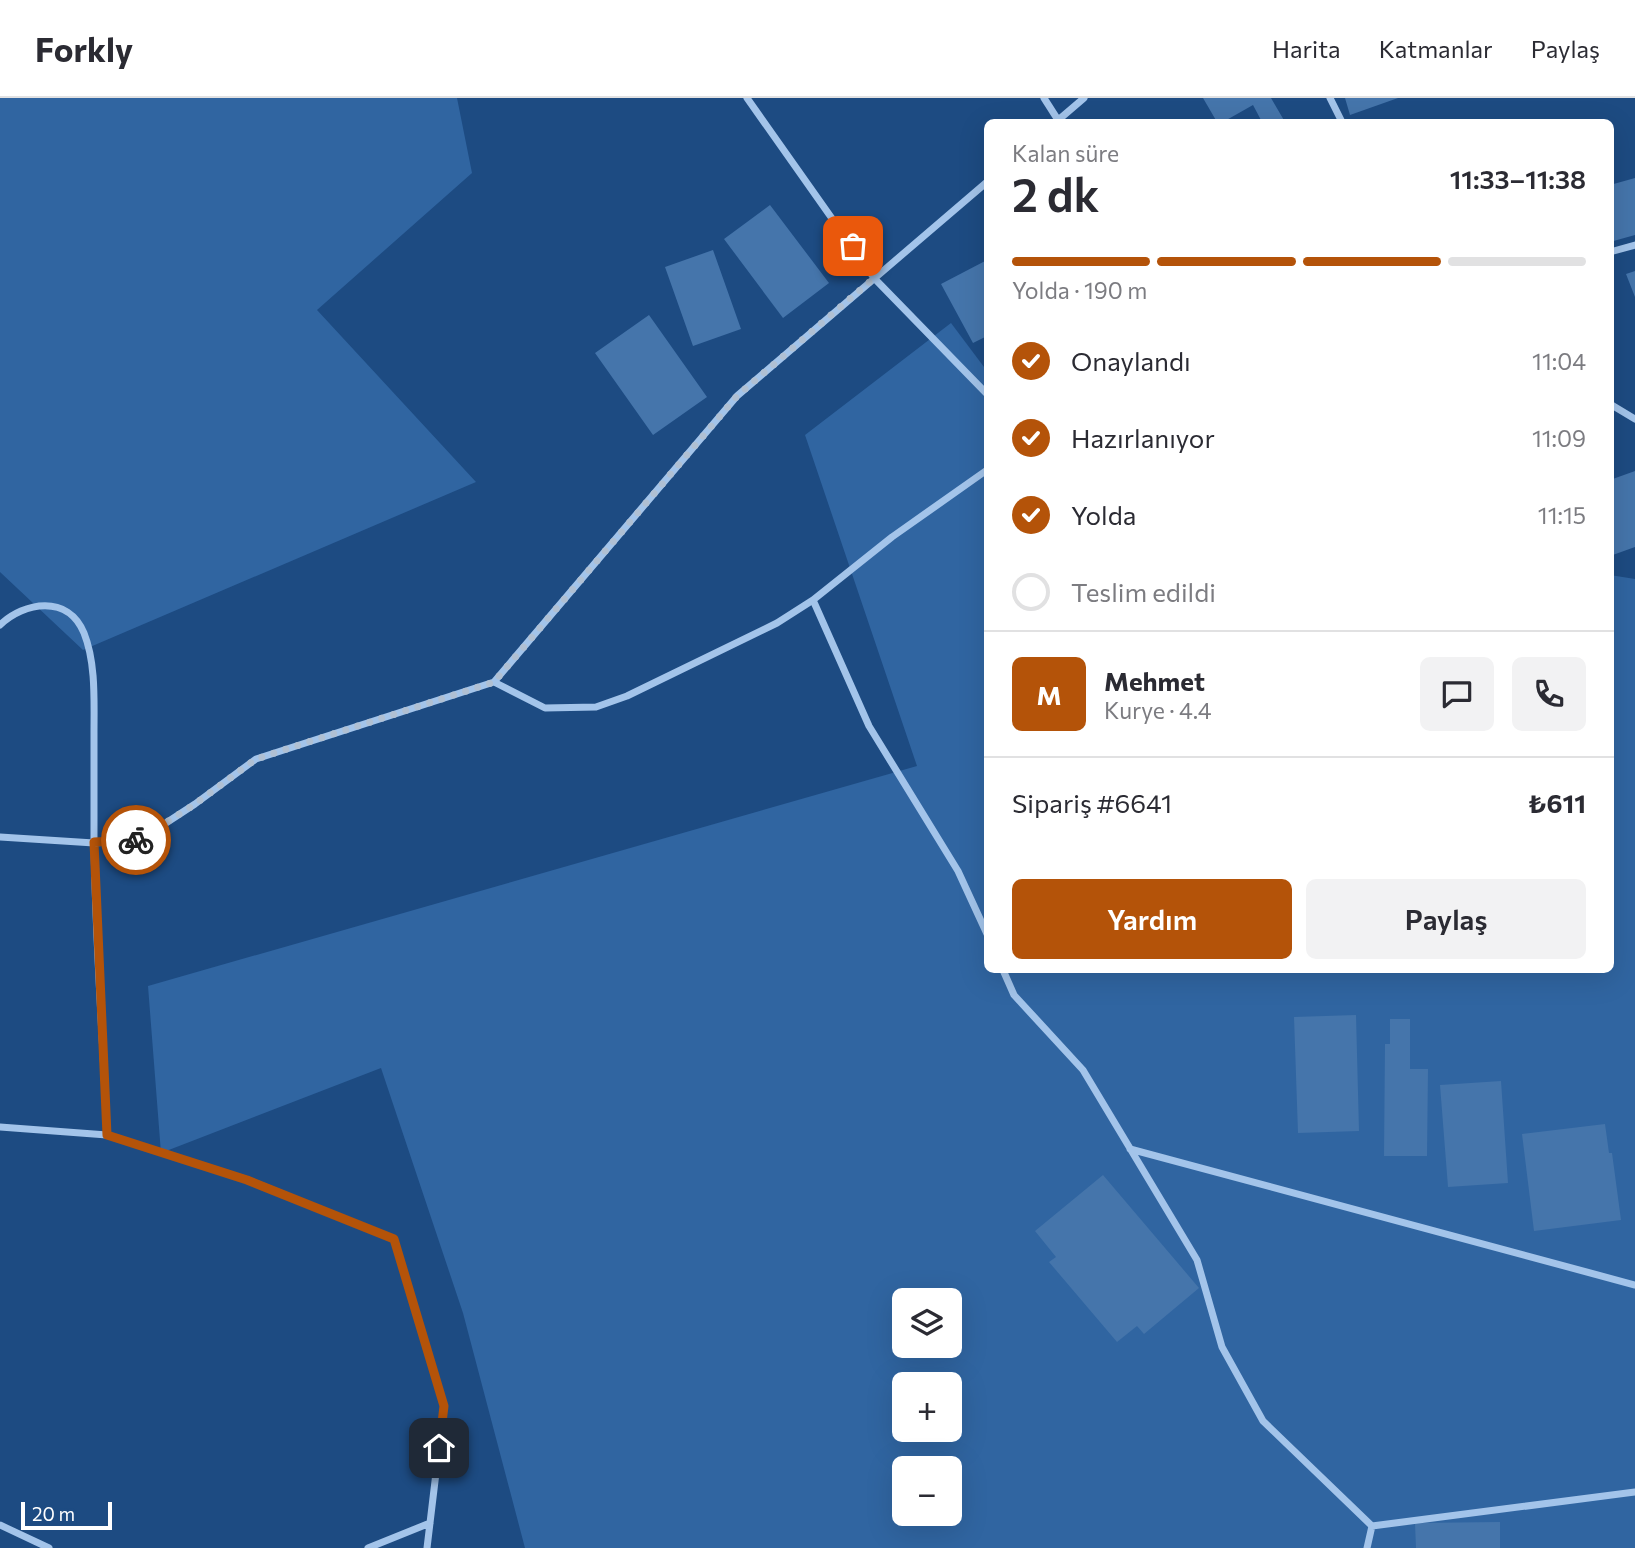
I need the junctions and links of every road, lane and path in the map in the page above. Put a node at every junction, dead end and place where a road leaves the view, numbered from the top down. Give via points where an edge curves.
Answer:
1 (747, 98) edge
2 (1044, 98) edge
3 (1084, 98) edge
4 (1330, 98) edge
5 (1056, 119) edge
6 (1059, 119) edge
7 (1340, 119) edge
8 (984, 184) edge
9 (1635, 245) edge
10 (1614, 251) edge
11 (874, 278) junction
12 (984, 391) edge
13 (1614, 406) edge
14 (1635, 419) edge
15 (984, 472) edge
16 (813, 600) junction
17 (0, 625) edge
18 (494, 682) junction
19 (0, 837) edge
20 (94, 842) junction
21 (984, 927) edge
22 (1004, 973) edge
23 (0, 1127) edge
24 (107, 1135) junction
25 (1130, 1149) junction
26 (1635, 1285) edge
27 (1635, 1492) edge
28 (430, 1523) junction
29 (0, 1525) edge
30 (1372, 1525) junction
31 (49, 1548) edge
32 (368, 1548) edge
33 (428, 1548) edge
34 (1367, 1548) edge

1 - 11 street
2 - 5 street
3 - 6 street
4 - 7 street
8 - 11 street
9 - 10 street
11 - 12 street
11 - 18 street via 737,396
13 - 14 street
15 - 16 street
16 - 18 street via 778,623 596,707 545,708
16 - 21 street via 869,726 958,871
17 - 20 street via 12,614 38,605 52,606 65,612 84,632 94,706
18 - 20 street via 256,759 140,839
19 - 20 street
20 - 24 street
22 - 25 street via 1014,995 1083,1070
23 - 24 street
24 - 28 street via 247,1180 394,1239 444,1406
25 - 26 street
25 - 30 street via 1197,1260 1222,1347 1264,1421
27 - 30 street
28 - 32 street
28 - 33 street
29 - 31 street
30 - 34 street

